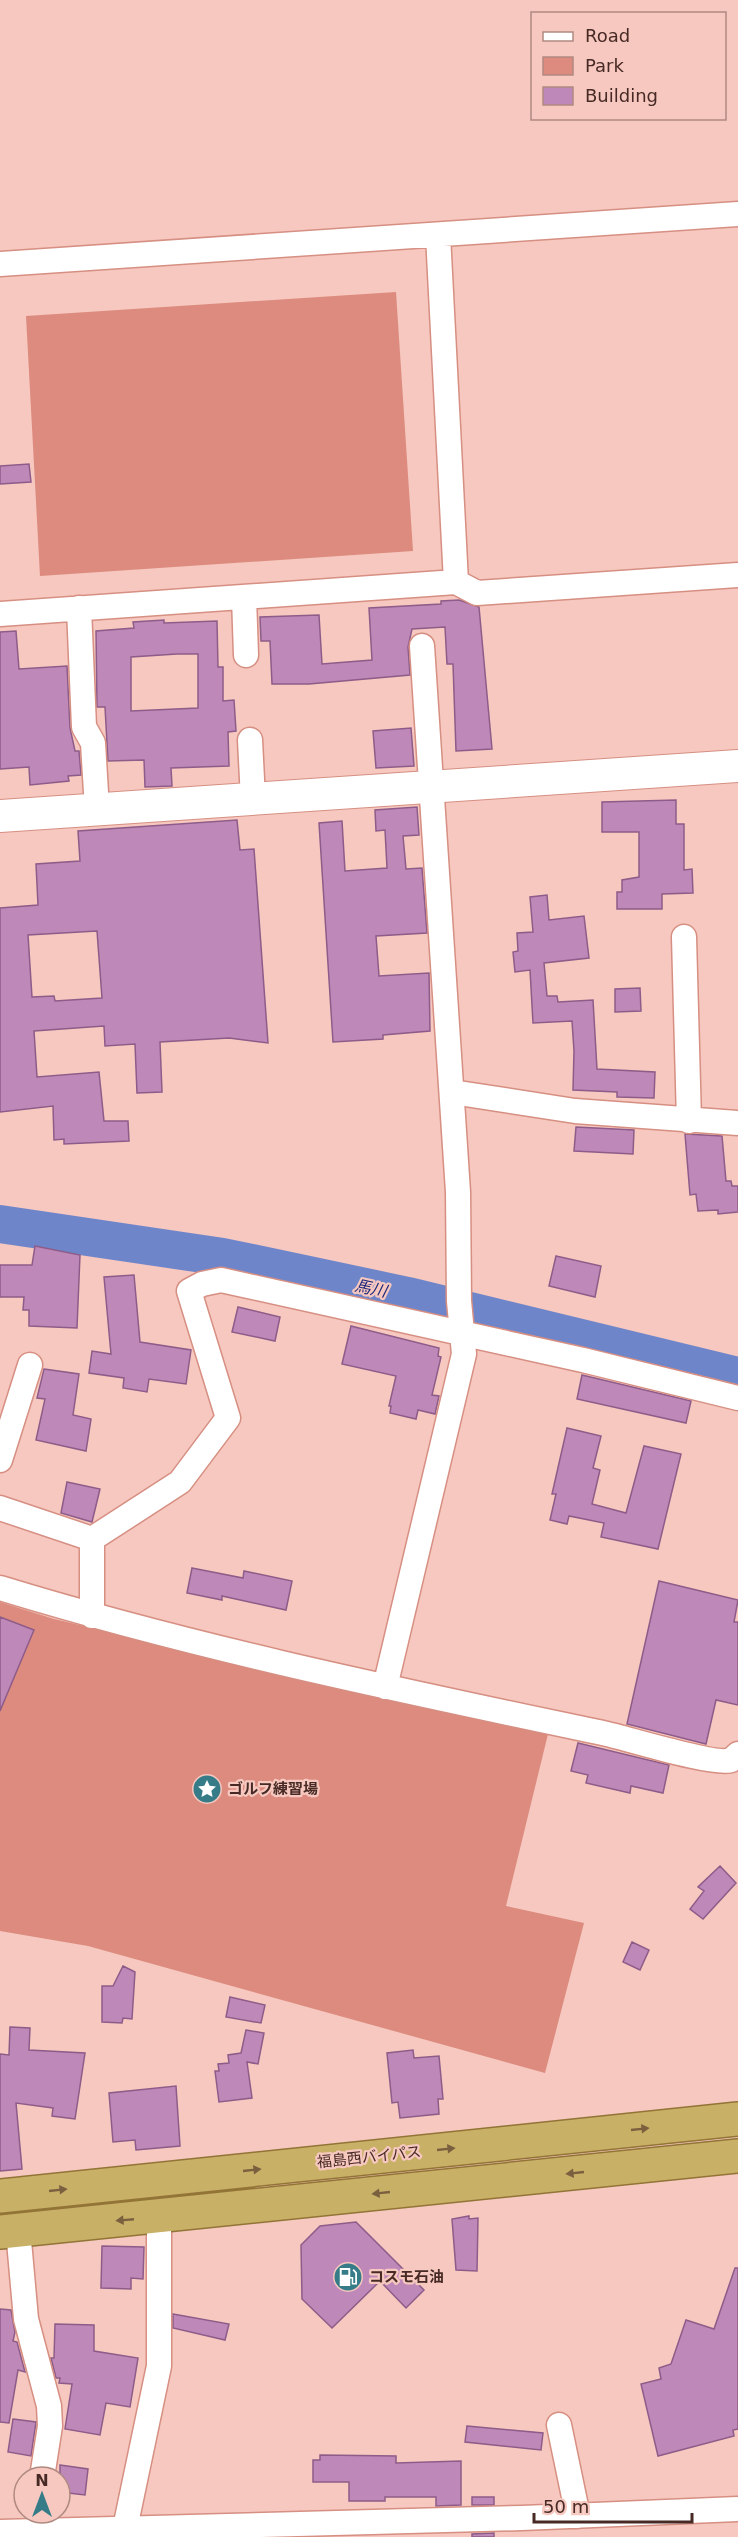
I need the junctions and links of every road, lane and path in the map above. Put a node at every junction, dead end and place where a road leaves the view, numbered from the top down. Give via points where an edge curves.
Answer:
1 (738, 214) edge
2 (438, 235) junction
3 (0, 264) edge
4 (738, 575) edge
5 (456, 582) junction
6 (244, 597) junction
7 (79, 608) junction
8 (0, 614) edge
9 (422, 646) dead end
10 (246, 655) dead end
11 (250, 740) dead end
12 (738, 766) edge
13 (431, 786) junction
14 (253, 799) junction
15 (97, 809) junction
16 (0, 816) edge
17 (684, 937) dead end
18 (452, 1092) junction
19 (689, 1120) junction
20 (738, 1123) edge
21 (461, 1319) junction
22 (30, 1365) dead end
23 (738, 1398) edge
24 (0, 1460) edge
25 (0, 1508) edge
26 (92, 1539) junction
27 (0, 1588) edge
28 (92, 1616) junction
29 (385, 1687) junction
30 (738, 1754) edge
31 (738, 2119) edge
32 (738, 2156) edge
33 (0, 2196) edge
34 (159, 2217) junction
35 (9, 2231) edge
36 (559, 2425) dead end
37 (44, 2465) edge
38 (738, 2509) edge
39 (578, 2516) junction
40 (25, 2525) edge
41 (63, 2525) edge
42 (524, 2528) edge
43 (116, 2531) edge
44 (0, 2532) edge

1 - 2 street
2 - 3 street
2 - 5 street
4 - 5 street via 477,593
5 - 6 street
6 - 7 street
6 - 10 street
7 - 8 street
7 - 15 street via 84,727 93,743
9 - 13 street
11 - 14 street
12 - 13 street
13 - 14 street
13 - 18 street
14 - 15 street
15 - 16 street
17 - 19 street
18 - 19 street via 575,1111
18 - 21 street
19 - 20 street
21 - 23 street
21 - 26 street via 221,1280 189,1291 228,1418 180,1482
21 - 29 street via 464,1354
22 - 24 street
25 - 26 street
26 - 28 street
27 - 28 street
28 - 29 street
29 - 30 street via 707,1759 730,1760
33 -> 31 highway, 福島西バイパス
32 -> 34 highway
34 -> 35 highway
34 - 43 street via 159,2366
35 - 37 street via 26,2319 49,2406
36 - 39 street
38 - 39 street
39 - 42 street
40 - 44 street
41 - 43 street
42 - 43 street

